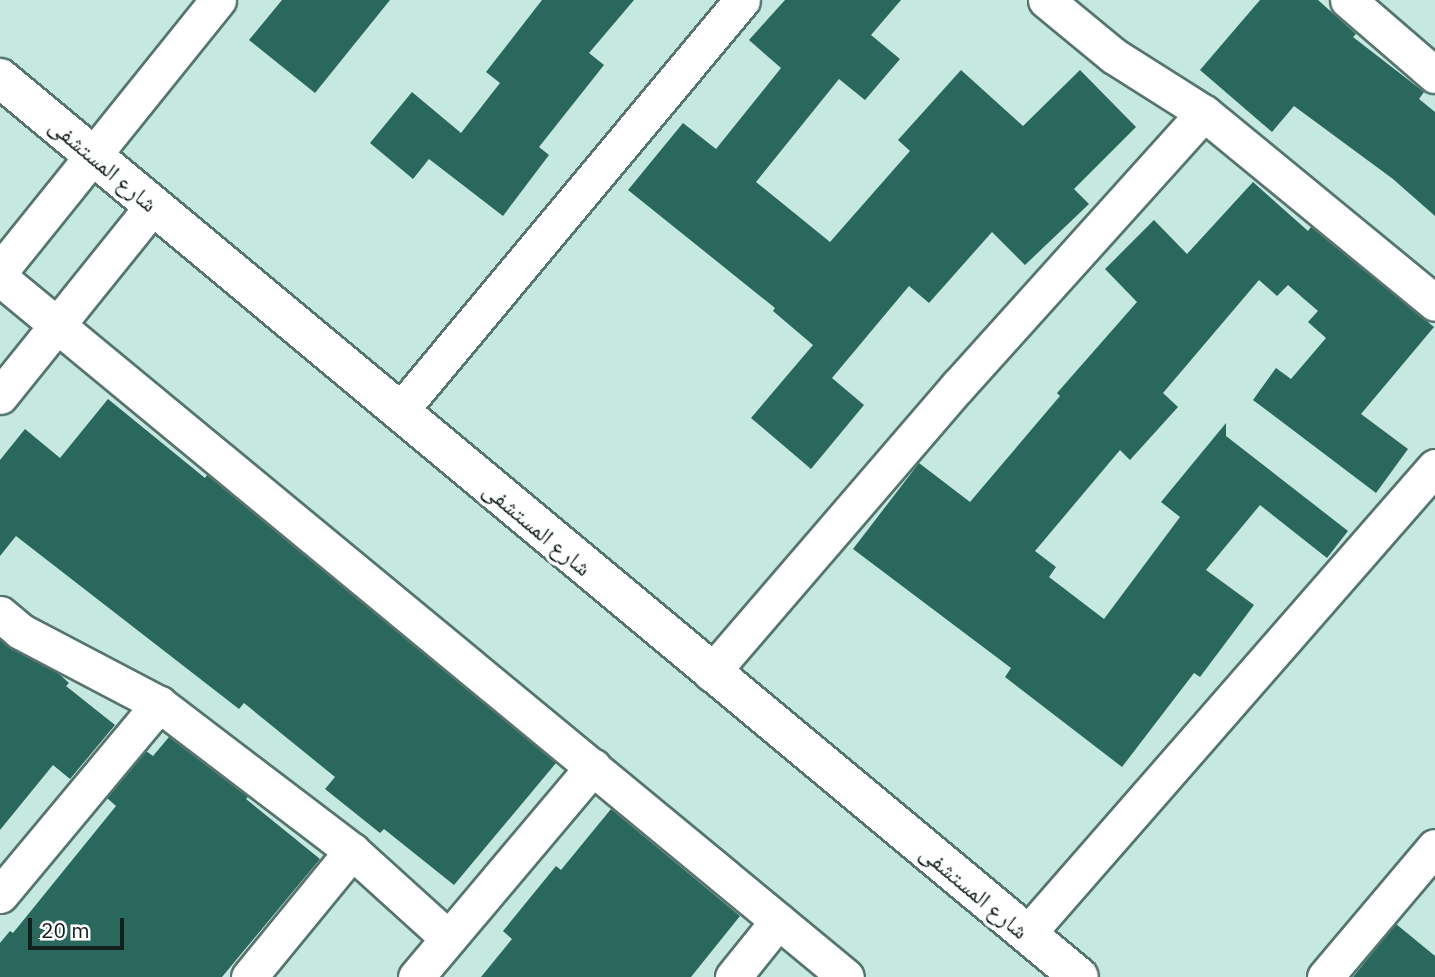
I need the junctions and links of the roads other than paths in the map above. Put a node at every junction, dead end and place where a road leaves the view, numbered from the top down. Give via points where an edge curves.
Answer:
1 (218, 0) edge
2 (742, 0) edge
3 (1046, 0) edge
4 (1349, 0) edge
5 (1435, 75) edge
6 (0, 78) edge
7 (1204, 113) junction
8 (92, 155) junction
9 (153, 206) junction
10 (0, 271) edge
11 (0, 278) edge
12 (1435, 303) edge
13 (56, 326) junction
14 (0, 396) edge
15 (399, 412) junction
16 (1435, 467) edge
17 (0, 614) edge
18 (711, 673) junction
19 (159, 704) junction
20 (593, 767) junction
21 (1435, 847) edge
22 (352, 851) junction
23 (0, 895) edge
24 (778, 921) junction
25 (1027, 934) junction
26 (448, 938) junction
27 (845, 976) edge
28 (249, 977) edge
29 (416, 977) edge
30 (733, 977) edge
31 (1079, 977) edge
32 (1325, 977) edge

1 - 8 street
2 - 15 street
3 - 7 street via 1114,56
4 - 5 street
6 - 8 highway, شارع المستشفى
7 - 12 street
7 - 18 street via 958,386
8 - 9 highway, شارع المستشفى
8 - 10 street
9 - 13 street
9 - 15 highway, شارع المستشفى
11 - 13 street
13 - 14 street
13 - 20 street
15 - 18 highway, شارع المستشفى
16 - 25 street
17 - 19 street via 20,631
18 - 25 highway, شارع المستشفى
19 - 22 street
19 - 23 street
20 - 24 street
20 - 26 street
21 - 32 street
22 - 26 street
22 - 28 street
24 - 27 street
24 - 30 street
25 - 31 highway, شارع المستشفى
26 - 29 street

